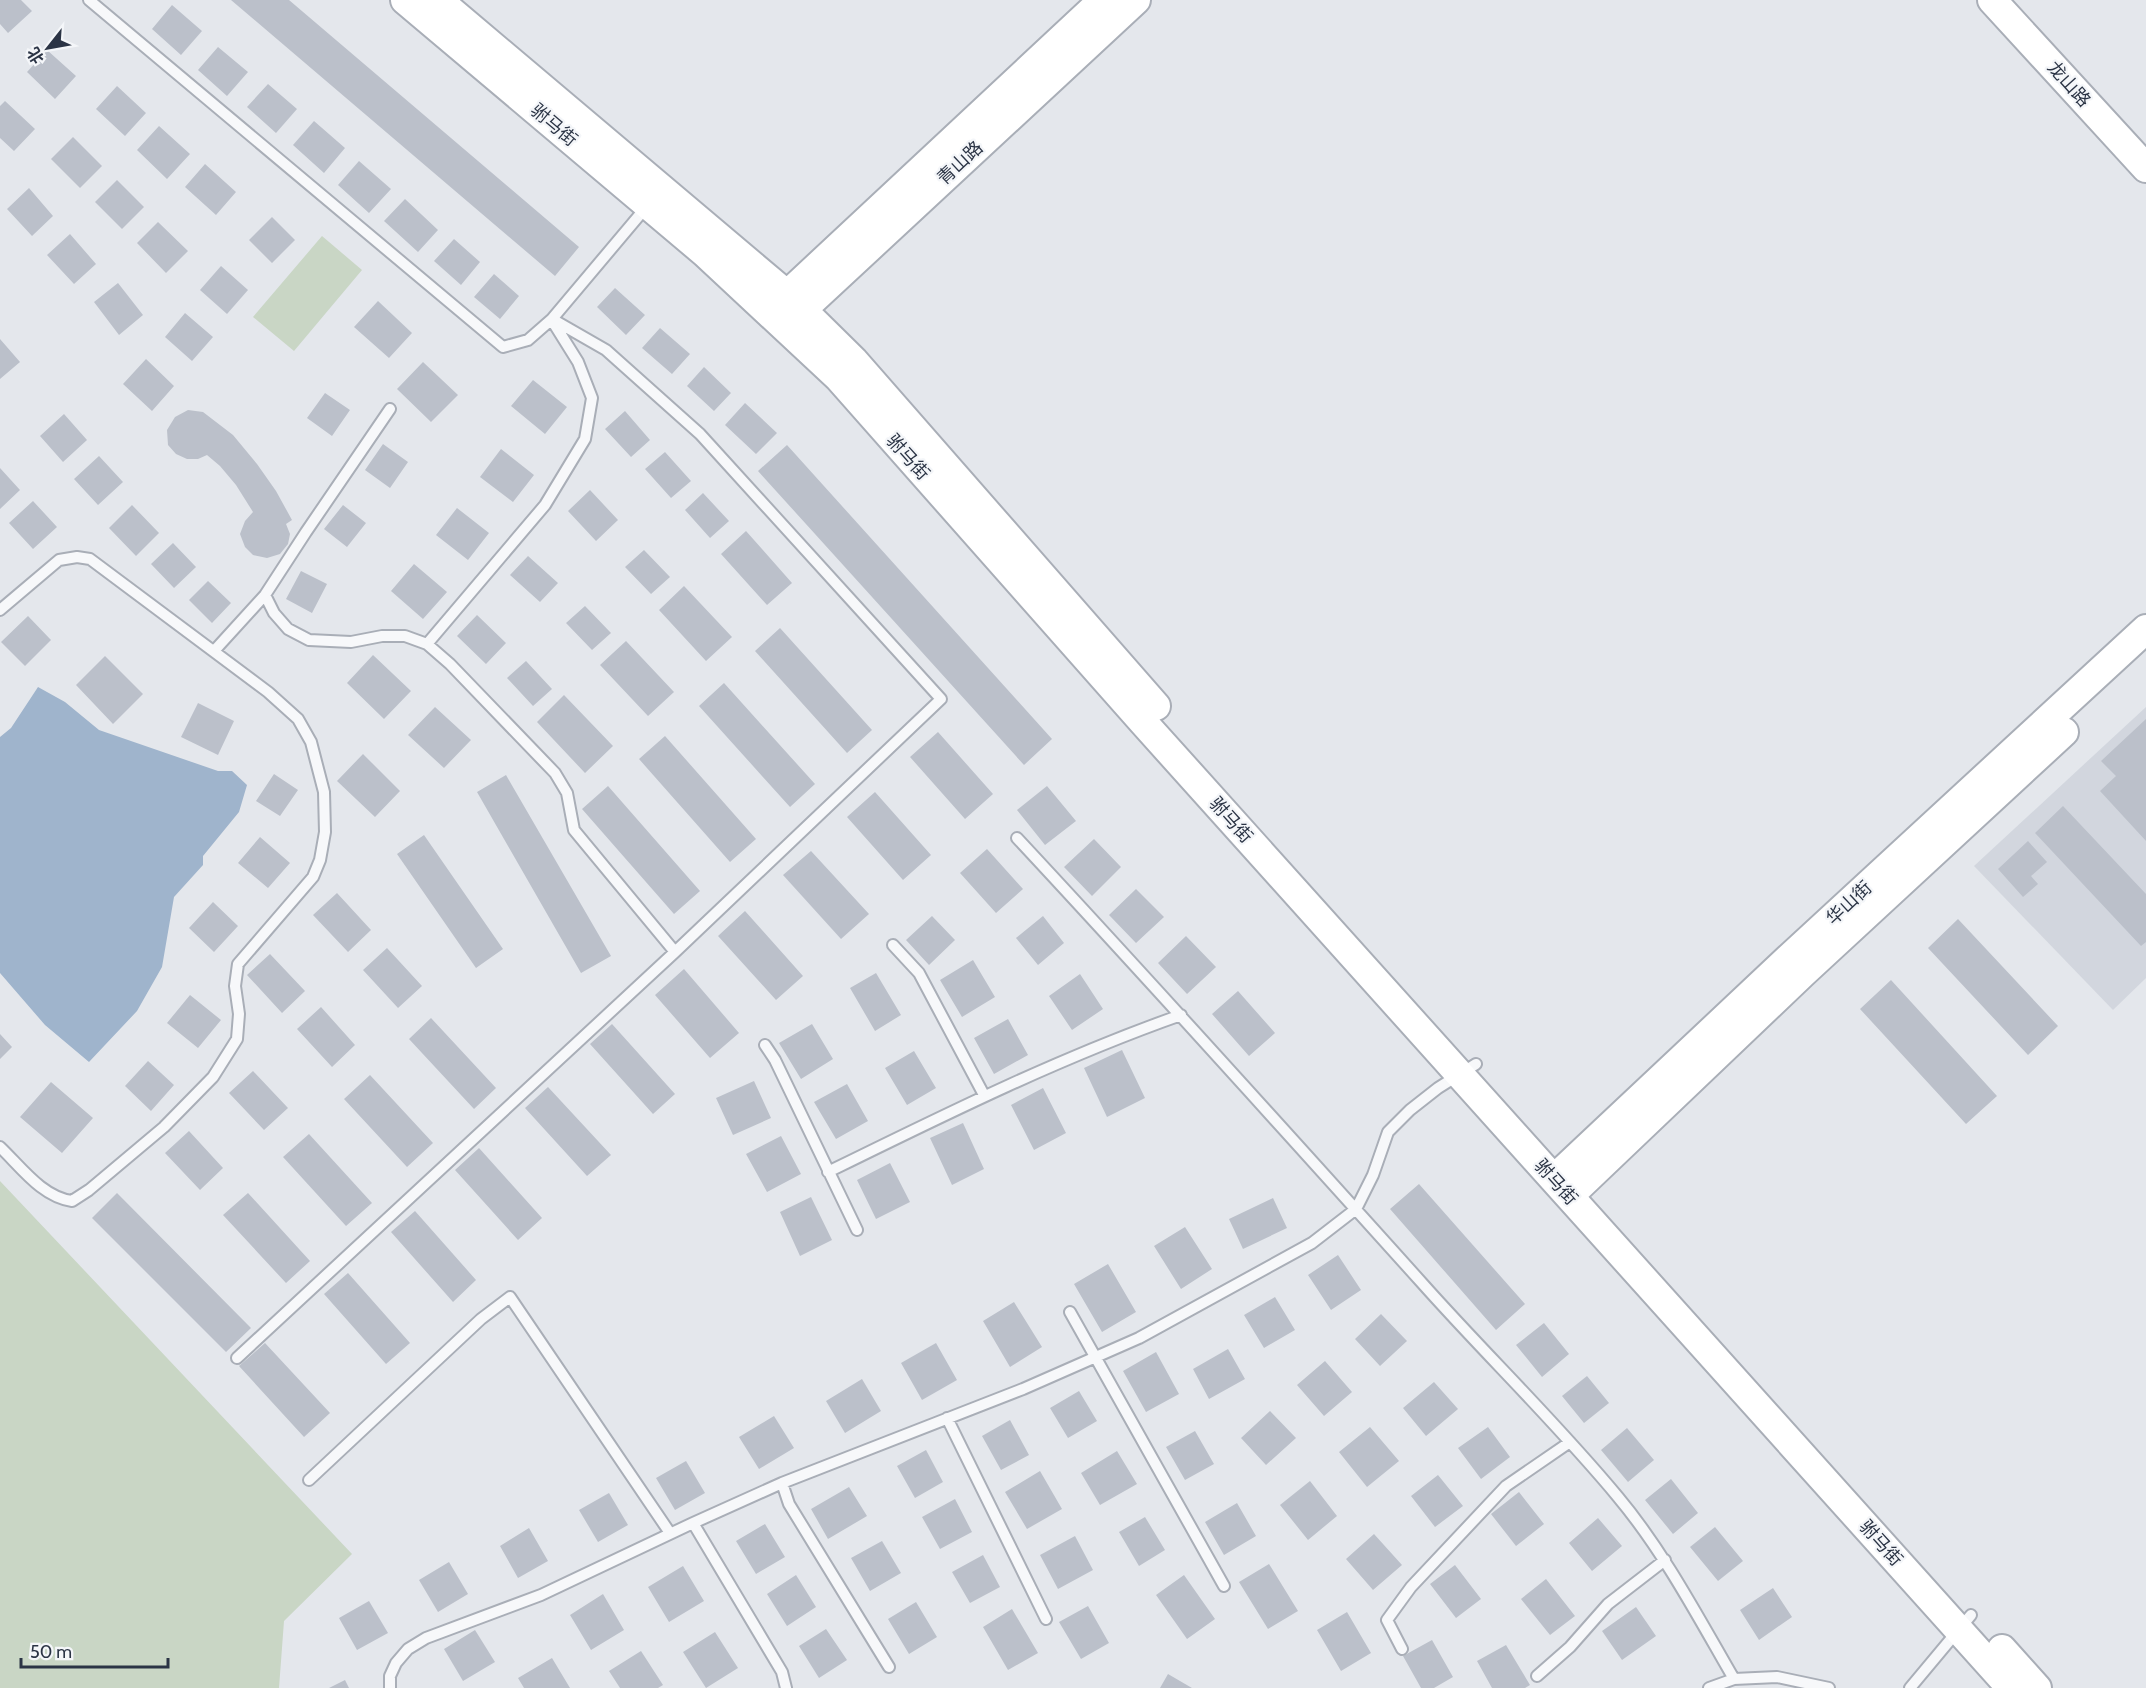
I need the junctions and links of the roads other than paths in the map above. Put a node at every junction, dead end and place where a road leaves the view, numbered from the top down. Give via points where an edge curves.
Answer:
1 (89, 0) edge
2 (405, 0) edge
3 (438, 0) edge
4 (1103, 0) edge
5 (1136, 0) edge
6 (1992, 0) edge
7 (2146, 168) edge
8 (655, 197) junction
9 (785, 311) junction
10 (552, 319) junction
11 (390, 409) dead end
12 (265, 595) junction
13 (0, 610) edge
14 (2146, 629) edge
15 (427, 644) junction
16 (214, 651) junction
17 (2146, 656) edge
18 (1017, 838) dead end
19 (893, 945) dead end
20 (675, 952) junction
21 (1181, 1015) junction
22 (765, 1045) dead end
23 (1468, 1069) junction
24 (984, 1095) junction
25 (0, 1147) edge
26 (828, 1172) junction
27 (1568, 1181) junction
28 (1356, 1209) junction
29 (857, 1230) dead end
30 (1070, 1312) dead end
31 (1096, 1357) junction
32 (237, 1358) dead end
33 (947, 1418) junction
34 (1570, 1442) junction
35 (309, 1480) dead end
36 (782, 1483) junction
37 (693, 1522) junction
38 (670, 1533) junction
39 (1665, 1560) junction
40 (1224, 1586) dead end
41 (1046, 1619) dead end
42 (1965, 1623) junction
43 (1402, 1648) dead end
44 (889, 1667) dead end
45 (1537, 1676) dead end
46 (1734, 1679) junction
47 (390, 1688) edge
48 (786, 1688) edge
49 (1709, 1688) edge
50 (1829, 1688) edge
51 (1910, 1688) edge
52 (2011, 1688) edge
53 (2037, 1688) edge

1 - 10 lane via 502,347 528,340
2 - 8 main road, 驸马街
3 - 8 main road, 驸马街
4 - 9 main road, 青山路
5 - 9 main road, 青山路
6 - 7 main road, 龙山路
8 - 9 main road, 驸马街
8 - 10 lane
9 - 23 main road, 驸马街 via 854,361
10 - 15 lane via 578,362 592,398 585,439 545,505
10 - 20 lane via 606,350 700,434 941,699
11 - 12 lane
12 - 15 lane via 288,629 309,640 351,642 405,636
12 - 16 lane
13 - 16 lane via 59,560 90,559
14 - 27 main road, 华山街 via 1797,951
15 - 20 lane via 555,774 567,794 574,830
16 - 25 lane via 298,719 311,742 324,792 325,832 313,877 238,964 237,1039 213,1077 164,1127 72,1201 59,1199 38,1185
17 - 27 main road, 华山街 via 1803,973
18 - 21 lane
19 - 24 lane via 919,973
20 - 32 lane
21 - 24 lane
21 - 28 lane
22 - 26 lane
23 - 27 main road, 驸马街
23 - 28 lane via 1410,1110 1388,1132
24 - 26 lane
26 - 29 lane
27 - 42 main road, 驸马街
28 - 31 lane via 1312,1243 1139,1338
28 - 34 lane
30 - 31 lane
31 - 33 lane
31 - 40 lane
33 - 36 lane
33 - 41 lane
34 - 39 lane via 1619,1498
34 - 43 lane via 1506,1486 1411,1587 1387,1620
35 - 38 lane via 481,1319 510,1297
36 - 37 lane
36 - 44 lane via 789,1504
37 - 38 lane
37 - 48 lane via 782,1672
38 - 47 lane via 541,1595 426,1638 408,1649 396,1664
39 - 45 lane via 1608,1604 1570,1647
39 - 46 lane
42 - 51 lane
42 - 52 main road, 驸马街
42 - 53 main road, 驸马街
46 - 49 lane
46 - 50 lane via 1777,1677

